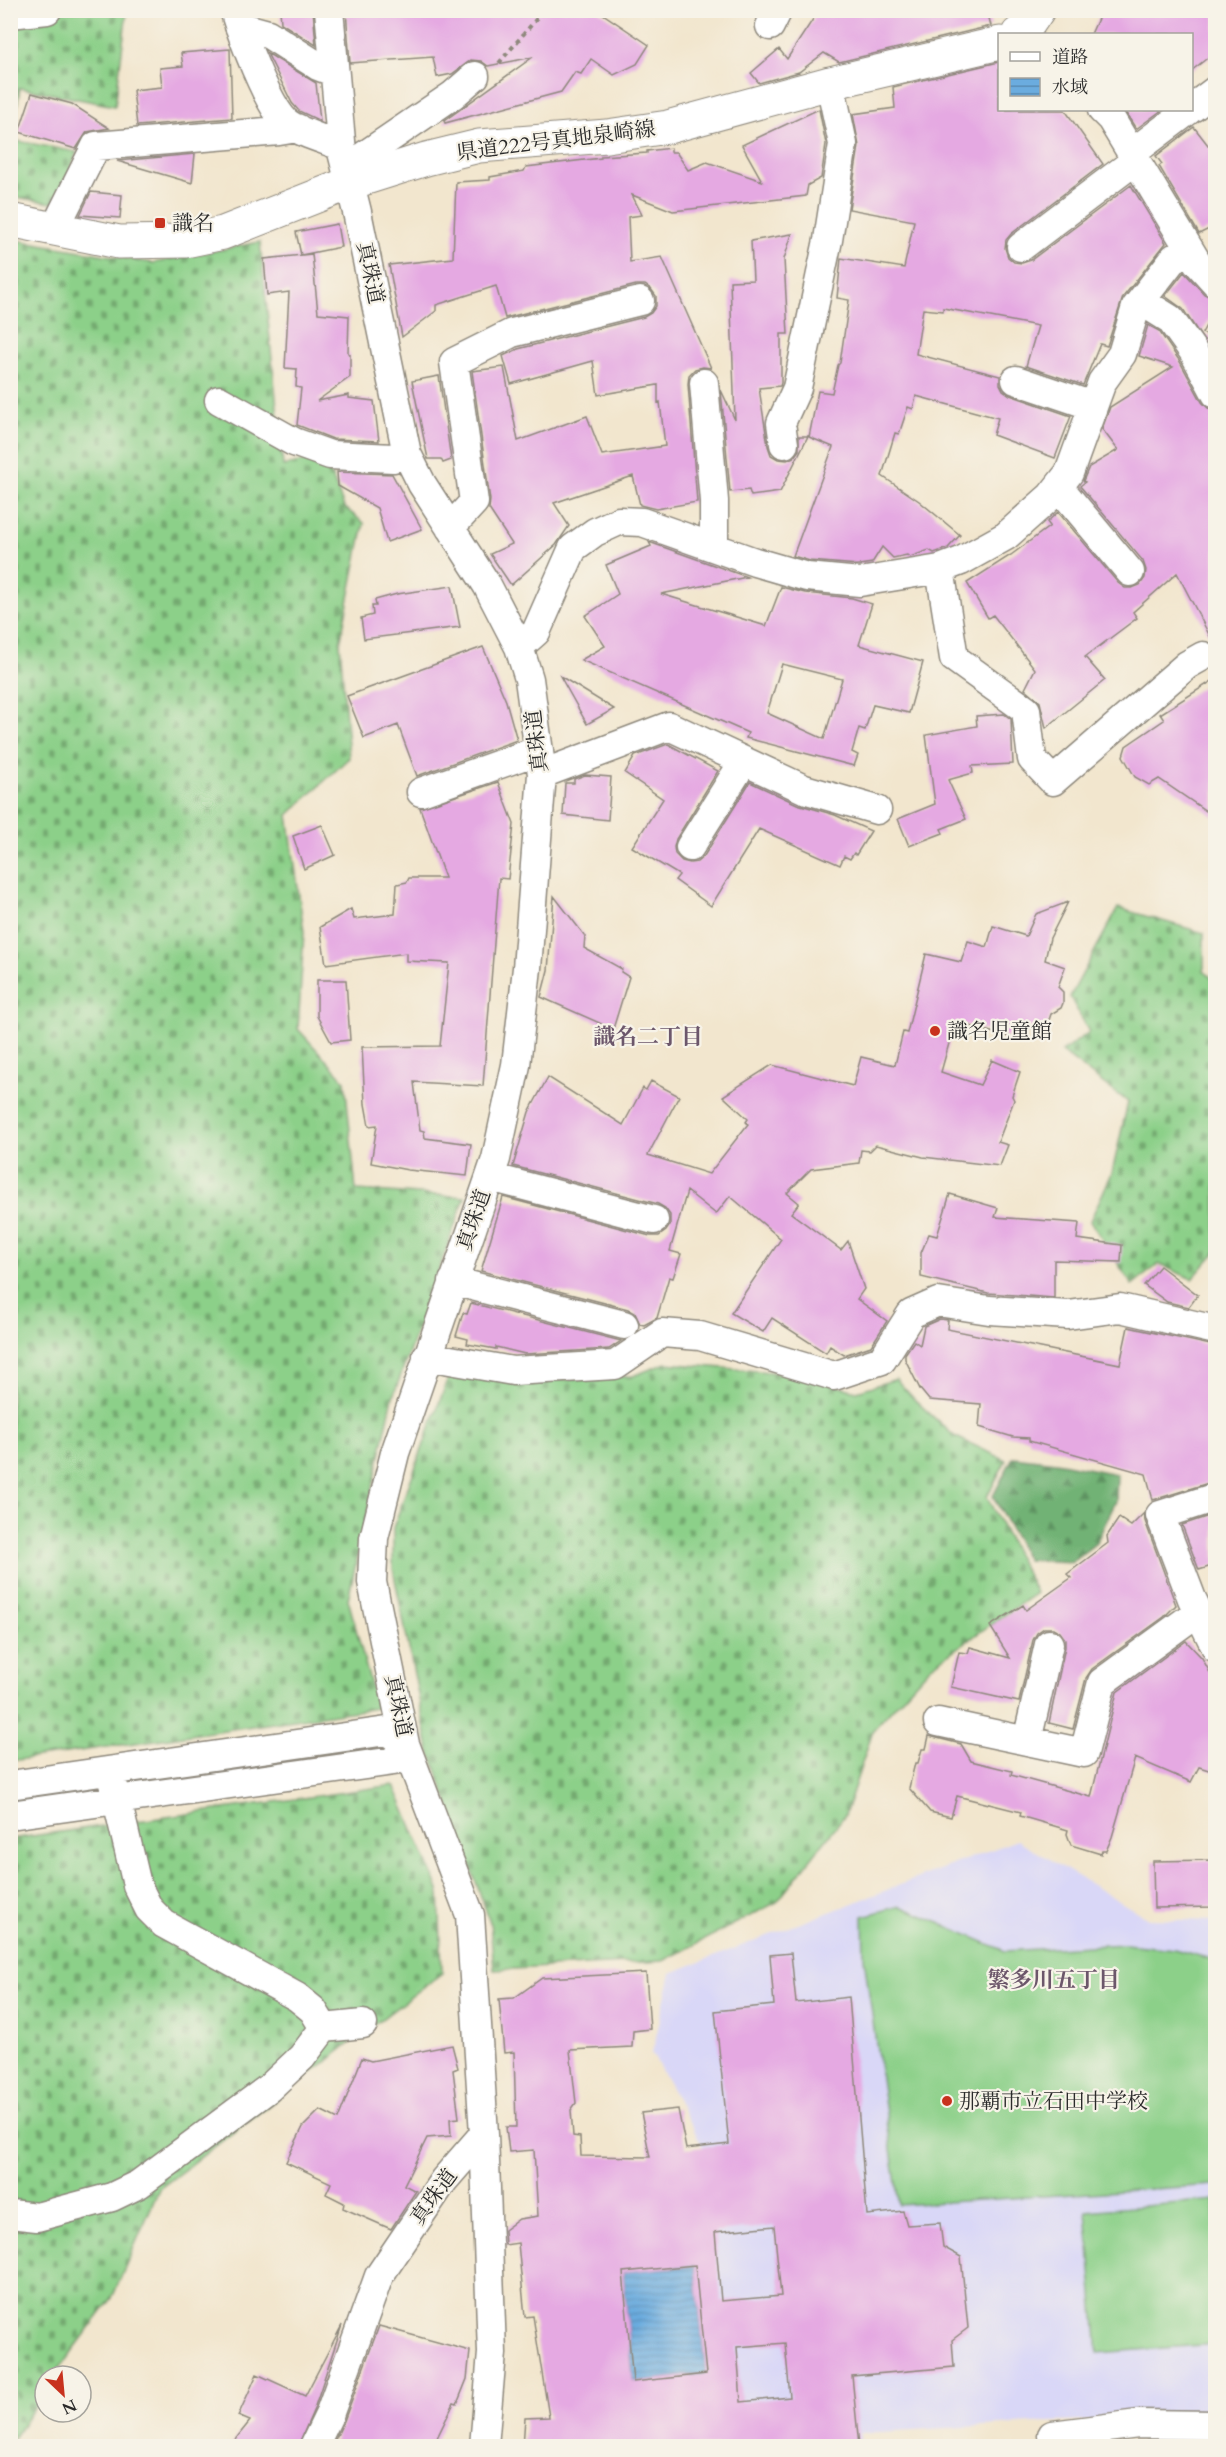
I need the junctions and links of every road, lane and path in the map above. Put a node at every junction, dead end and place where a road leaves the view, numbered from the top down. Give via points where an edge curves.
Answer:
1 (47, 10) edge
2 (329, 10) edge
3 (544, 10) edge
4 (10, 15) edge
5 (236, 18) edge
6 (998, 37) edge
7 (333, 72) junction
8 (475, 76) joint
9 (830, 83) junction
10 (1215, 90) edge
11 (1193, 107) edge
12 (1103, 111) edge
13 (1188, 111) edge
14 (291, 125) junction
15 (341, 146) junction
16 (1134, 157) junction
17 (350, 183) junction
18 (10, 220) edge
19 (57, 230) junction
20 (1021, 248) dead end
21 (1189, 249) junction
22 (1215, 283) edge
23 (640, 301) dead end
24 (1141, 301) junction
25 (1016, 380) dead end
26 (705, 383) dead end
27 (1215, 394) edge
28 (219, 400) dead end
29 (1093, 406) junction
30 (784, 444) dead end
31 (407, 454) junction
32 (1059, 487) junction
33 (450, 528) junction
34 (714, 547) junction
35 (939, 569) junction
36 (1130, 572) dead end
37 (519, 647) junction
38 (1203, 656) dead end
39 (744, 761) junction
40 (540, 762) junction
41 (421, 792) dead end
42 (877, 810) dead end
43 (690, 847) dead end
44 (490, 1177) junction
45 (654, 1220) dead end
46 (453, 1281) junction
47 (624, 1325) dead end
48 (1215, 1330) edge
49 (427, 1356) junction
50 (1215, 1497) edge
51 (1198, 1612) junction
52 (1049, 1644) dead end
53 (1215, 1648) edge
54 (938, 1722) dead end
55 (1027, 1741) junction
56 (405, 1744) junction
57 (111, 1771) junction
58 (10, 1785) edge
59 (115, 1800) junction
60 (10, 1815) edge
61 (363, 2024) dead end
62 (324, 2028) junction
63 (484, 2134) junction
64 (10, 2214) edge
65 (1215, 2425) edge
66 (1052, 2434) edge
67 (314, 2446) edge
68 (484, 2446) edge

1 - 4 street
2 - 7 street, 真珠道
3 - 8 path via 495,67
5 - 7 street
5 - 14 street via 274,106
6 - 9 main road, 県道222号真地泉崎線
7 - 15 street, 真珠道
8 - 17 street via 365,155
9 - 17 main road, 県道222号真地泉崎線 via 668,128 479,146
9 - 30 street via 843,144 828,240 797,388 781,423
10 - 11 street
12 - 16 street
13 - 16 street
14 - 15 street
14 - 19 street via 279,131 96,146
15 - 17 street, 真珠道
16 - 20 street
16 - 21 street
17 - 19 main road, 県道222号真地泉崎線 via 223,233 185,241 119,242
17 - 31 street, 真珠道
18 - 19 main road, 県道222号真地泉崎線
21 - 22 street
21 - 24 street via 1174,258
23 - 33 street via 512,333 454,362 474,502
24 - 27 street via 1170,319 1193,351
24 - 29 street via 1122,354 1102,382
25 - 29 street
26 - 34 street
28 - 31 street via 294,442 330,455 393,458
29 - 32 street via 1069,473
31 - 33 street, 真珠道
32 - 35 street via 1006,536
32 - 36 street
33 - 37 street, 真珠道 via 487,585
34 - 35 street via 807,577 860,582
34 - 37 street via 642,522 619,521 595,532 573,548 537,632
35 - 38 street via 954,658 1026,710 1032,759 1053,781 1187,665
37 - 40 street, 真珠道 via 529,679
39 - 40 street via 669,726
39 - 42 street via 804,789
39 - 43 street
40 - 41 street
40 - 44 street, 真珠道 via 527,968 516,1065
44 - 45 street
44 - 46 street, 真珠道
46 - 47 street
46 - 49 street, 真珠道
48 - 49 street via 1119,1308 1068,1315 938,1302 911,1314 882,1360 834,1376 700,1336 662,1333 615,1365 513,1371
49 - 56 street, 真珠道 via 395,1453 374,1538 372,1582
50 - 51 street via 1160,1515
51 - 53 street
51 - 55 street via 1102,1682 1084,1753
52 - 55 street
54 - 55 street
56 - 57 street via 387,1731
56 - 59 street via 394,1761
56 - 63 street, 真珠道 via 470,1915
57 - 58 street
57 - 59 street
59 - 60 street
59 - 62 street via 137,1885 150,1909 164,1924 297,1997 313,2010
61 - 62 street
62 - 64 street via 302,2057 269,2088 139,2184 112,2197 37,2217
63 - 67 street, 真珠道 via 444,2180 379,2276
63 - 68 street via 492,2353
65 - 66 street via 1138,2424

